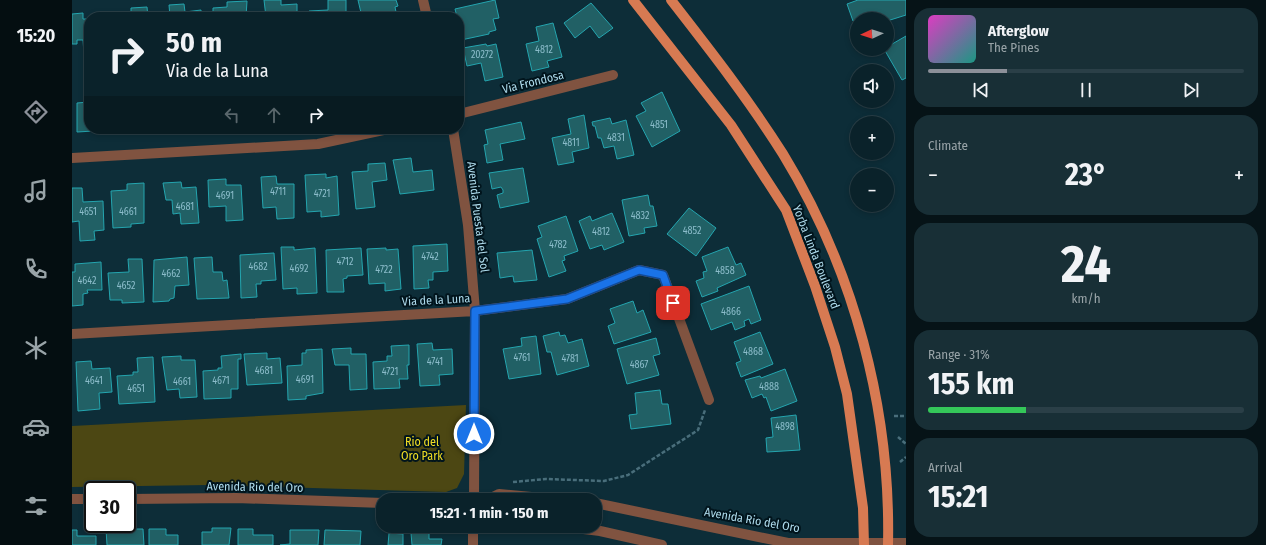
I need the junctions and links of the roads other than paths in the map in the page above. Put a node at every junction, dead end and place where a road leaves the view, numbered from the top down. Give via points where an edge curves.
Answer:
1 (423, 0) edge
2 (633, 0) edge
3 (671, 0) edge
4 (426, 12) edge
5 (613, 75) dead end
6 (464, 113) edge
7 (365, 134) edge
8 (454, 134) edge
9 (72, 158) edge
10 (475, 311) junction
11 (72, 334) edge
12 (708, 400) road end
13 (474, 493) edge
14 (72, 499) edge
15 (84, 499) edge
16 (136, 499) edge
17 (376, 503) edge
18 (602, 504) edge
19 (602, 531) edge
20 (474, 533) edge
21 (906, 543) edge
22 (864, 544) edge
23 (888, 544) edge
24 (473, 545) edge
25 (662, 545) edge

1 - 4 street
2 - 22 main road, Yorba Linda Boulevard via 731,125 786,210 835,347 847,394 863,508
3 - 23 main road, Yorba Linda Boulevard via 732,79 783,154 814,210 845,281 864,346 880,419 886,481
5 - 6 street, Via Frondosa
7 - 9 street via 318,144
8 - 10 street, Avenida Puesta del Sol via 468,225
10 - 11 street, Via de la Luna
10 - 12 street, Via de la Luna via 567,299 639,270 663,275
10 - 13 street, Avenida Puesta del Sol
14 - 15 street
16 - 17 street, Avenida Rio del Oro via 236,498
18 - 22 street, Avenida Rio del Oro via 788,543
19 - 25 street
20 - 24 street
21 - 23 street, Avenida Rio del Oro
22 - 23 street, Avenida Rio del Oro

